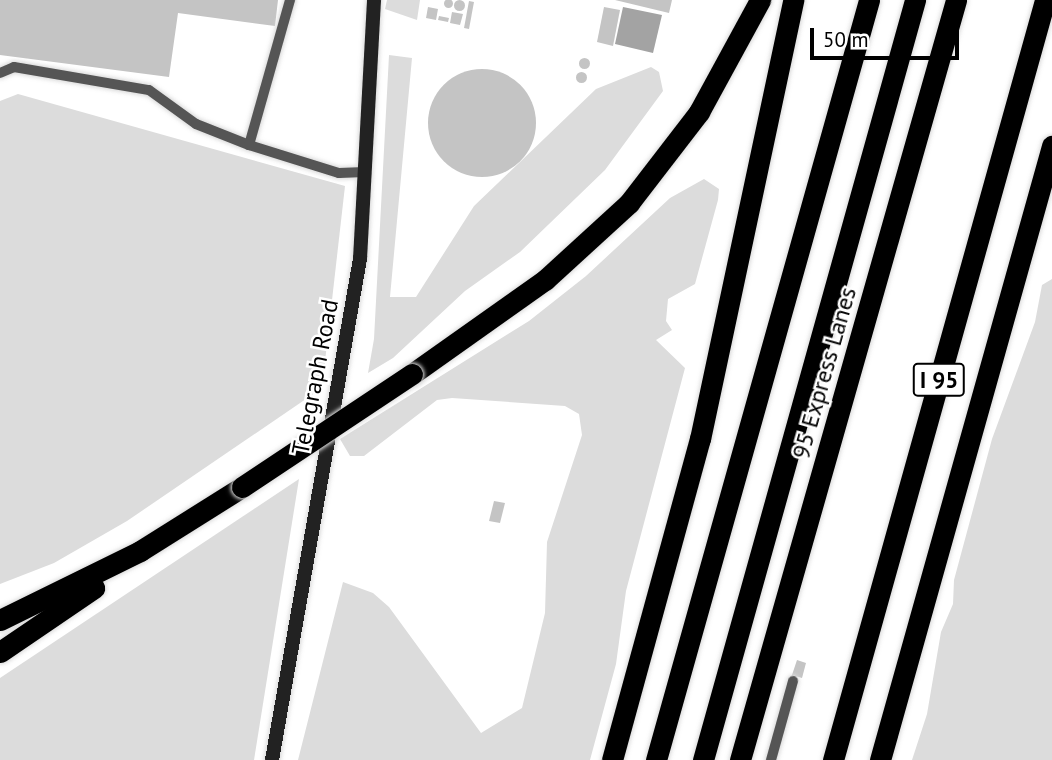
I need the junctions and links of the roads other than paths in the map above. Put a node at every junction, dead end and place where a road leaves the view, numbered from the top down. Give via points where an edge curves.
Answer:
1 (289, 0) edge
2 (374, 0) edge
3 (760, 0) edge
4 (793, 0) edge
5 (869, 0) edge
6 (915, 0) edge
7 (956, 0) edge
8 (1045, 0) edge
9 (0, 74) edge
10 (249, 145) junction
11 (1052, 146) edge
12 (365, 172) junction
13 (140, 551) junction
14 (0, 620) edge
15 (0, 652) edge
16 (793, 681) dead end
17 (272, 760) edge
18 (612, 760) edge
19 (656, 760) edge
20 (703, 760) edge
21 (740, 760) edge
22 (771, 760) edge
23 (833, 760) edge
24 (880, 760) edge

1 - 10 lane
2 - 12 street, Telegraph Road
3 - 13 highway, bridge via 699,113 629,203 545,280 412,374
4 - 18 highway via 700,439
5 - 19 highway
6 - 20 highway
7 - 21 highway, 95 Express Lanes
8 - 23 highway, I 95
9 - 10 lane via 14,67 149,90 196,124
10 - 12 lane via 339,173
11 - 24 highway
12 - 17 street, Telegraph Road via 354,303 318,480
13 - 14 highway
13 - 15 highway
16 - 22 lane

